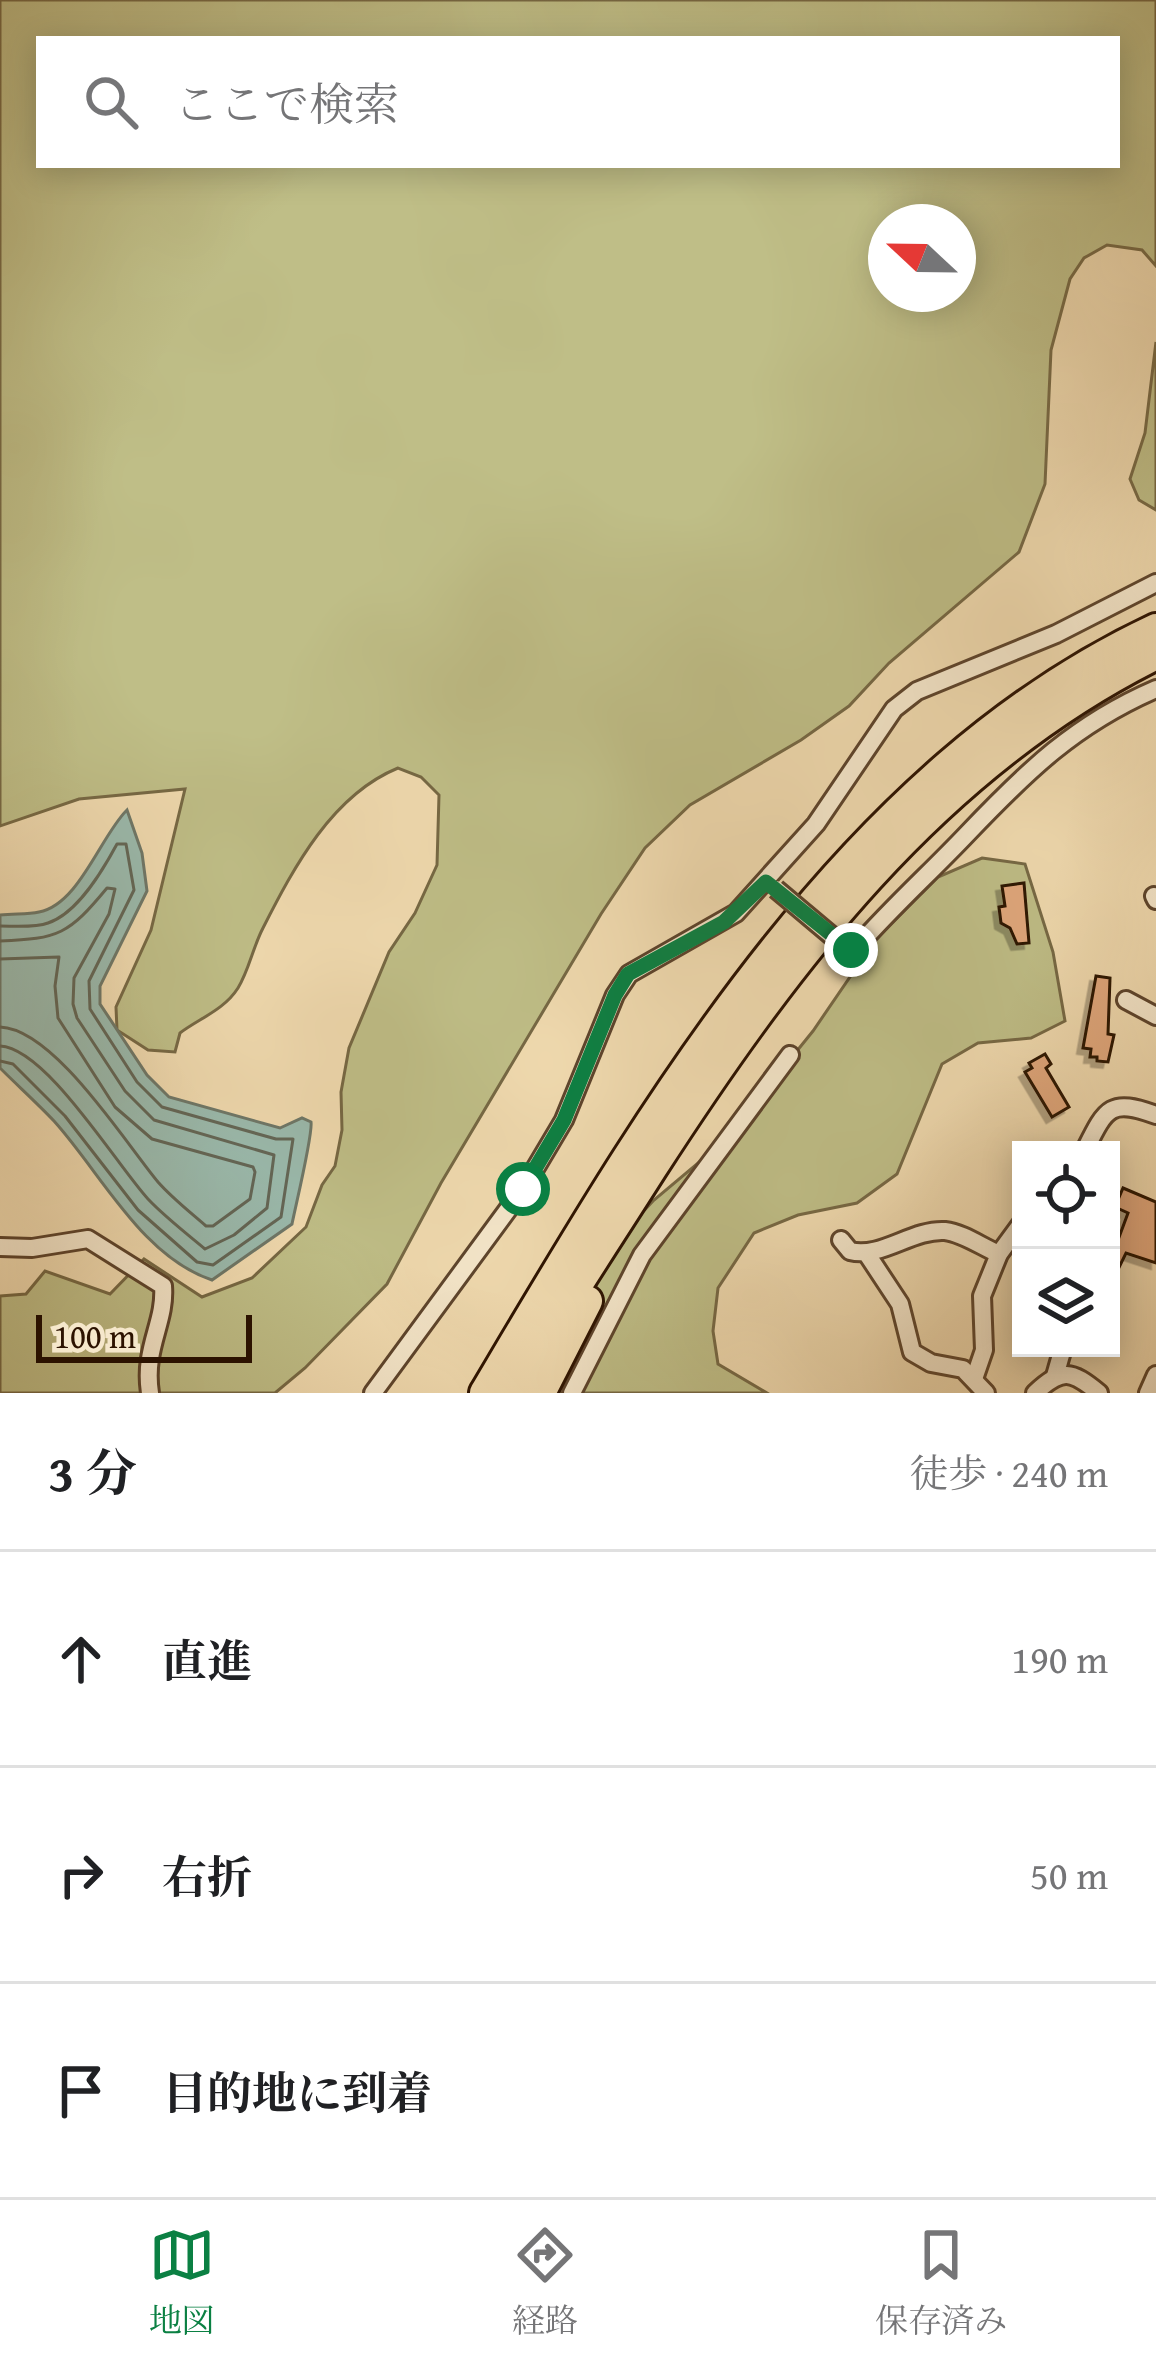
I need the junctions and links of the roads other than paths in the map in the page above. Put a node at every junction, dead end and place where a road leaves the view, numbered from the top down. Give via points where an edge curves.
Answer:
1 (1156, 583) edge
2 (1156, 629) edge
3 (1156, 654) edge
4 (1156, 689) edge
5 (771, 885) junction
6 (1126, 1000) dead end
7 (1156, 1016) edge
8 (790, 1055) dead end
9 (1156, 1115) edge
10 (1090, 1141) edge
11 (647, 1155) junction
12 (841, 1240) dead end
13 (0, 1247) edge
14 (1008, 1249) edge
15 (867, 1254) junction
16 (1060, 1357) edge
17 (1055, 1376) junction
18 (1156, 1376) edge
19 (980, 1386) edge
20 (150, 1393) edge
21 (373, 1393) edge
22 (464, 1393) edge
23 (485, 1393) edge
24 (510, 1393) edge
25 (540, 1393) edge
26 (572, 1393) edge
27 (1035, 1393) edge
28 (1099, 1393) edge
29 (1148, 1393) edge

1 - 5 street via 917,691 894,709
2 - 11 highway via 1023,709 904,807 754,978
3 - 11 highway via 1021,738 918,824 807,945
4 - 5 street, bridge via 1092,719 1016,781 857,947 845,947
5 - 21 street via 724,922 628,974 564,1120 523,1189
6 - 7 street
8 - 26 street via 642,1255
9 - 10 street via 1111,1109
11 - 22 highway via 559,1251
11 - 23 highway
11 - 24 highway
11 - 25 highway
12 - 15 street
13 - 20 street via 88,1239 163,1286 147,1360
14 - 15 street via 942,1231
14 - 19 street via 982,1296
15 - 19 street via 901,1304 912,1352 963,1370
16 - 17 street
17 - 27 street
17 - 28 street via 1067,1373
18 - 29 street

